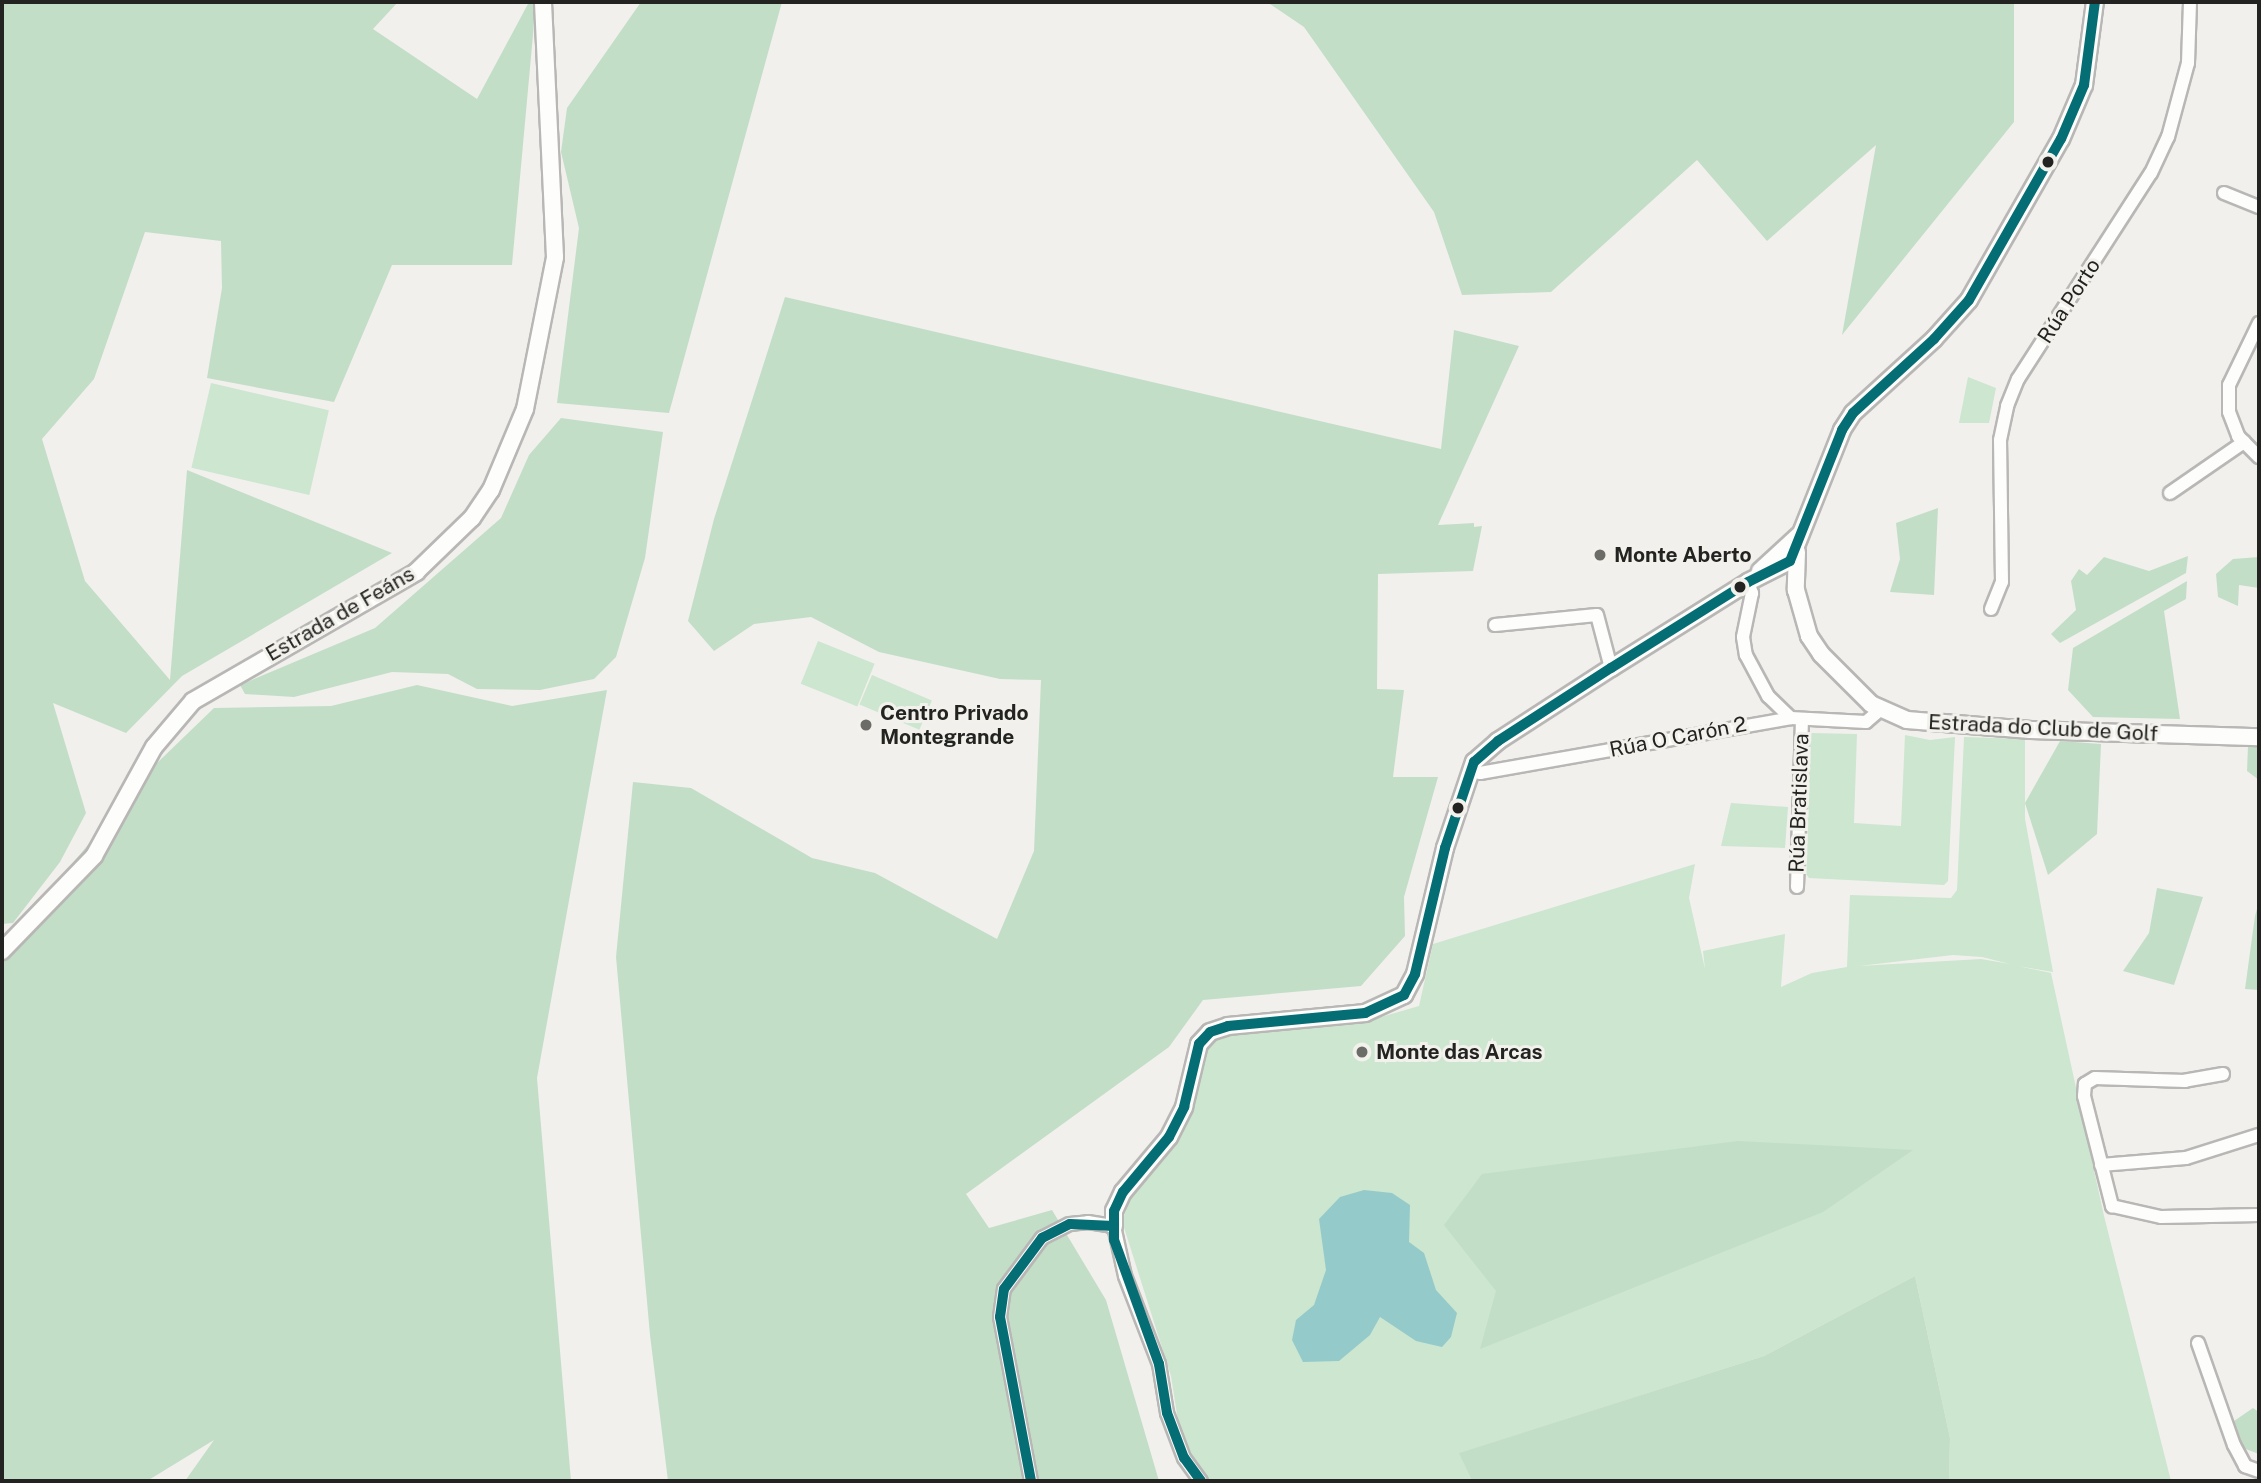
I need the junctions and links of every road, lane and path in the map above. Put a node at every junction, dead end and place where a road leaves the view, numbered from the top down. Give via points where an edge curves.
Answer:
1 (544, 2) edge
2 (2095, 2) edge
3 (2190, 2) edge
4 (2224, 193) dead end
5 (2259, 207) edge
6 (2259, 323) edge
7 (2244, 442) junction
8 (2259, 457) edge
9 (2170, 494) dead end
10 (1802, 532) junction
11 (1771, 561) junction
12 (1792, 563) junction
13 (1748, 582) junction
14 (1796, 590) junction
15 (1991, 609) dead end
16 (1495, 625) dead end
17 (1611, 668) junction
18 (1881, 709) junction
19 (1797, 718) junction
20 (2259, 737) edge
21 (1471, 769) junction
22 (1797, 887) dead end
23 (2, 951) edge
24 (2223, 1074) dead end
25 (2259, 1135) edge
26 (2101, 1165) junction
27 (2259, 1214) edge
28 (1114, 1226) junction
29 (2198, 1343) dead end
30 (2259, 1471) edge
31 (1031, 1481) edge
32 (1200, 1481) edge

1 - 23 street, Estrada de Feáns via 555,257 525,409 491,490 472,518 416,572 193,701 154,747 94,856
2 - 10 street, Estrada do Club de Golf via 2091,55 2074,113 2002,247 1947,325 1853,413 1831,452
3 - 15 street, Rúa Porto via 2188,63 2168,137 2147,180 2018,379 2007,406 2000,440 2002,582
4 - 5 street
6 - 7 street via 2229,385 2229,412
7 - 8 street
7 - 9 street
10 - 11 street
10 - 12 street, Estrada do Club de Golf
11 - 12 street
11 - 13 street
12 - 13 street
12 - 14 street, Estrada do Club de Golf
13 - 14 street via 1788,583
13 - 17 street
13 - 19 street via 1752,593 1743,637 1746,655 1768,696
14 - 18 street, Estrada do Club de Golf via 1809,636 1821,654
16 - 17 street via 1597,615
17 - 21 street via 1498,741
18 - 19 street, Rúa O Carón 2 via 1867,722
18 - 20 street, Estrada do Club de Golf via 1931,723
19 - 21 street, Rúa O Carón 2 via 1480,773
19 - 22 street, Rúa Bratislava
21 - 28 street via 1445,848 1415,974 1404,995 1365,1013 1210,1032 1199,1044 1184,1107 1174,1127 1123,1192 1114,1211
24 - 26 street via 2185,1081 2095,1077 2085,1084
25 - 26 street via 2186,1158
26 - 27 street via 2112,1206 2161,1217
28 - 31 street via 1070,1224 1042,1238 1004,1290 1000,1317
28 - 32 street via 1125,1276 1158,1364 1167,1413 1184,1458
29 - 30 street via 2234,1446 2245,1466

